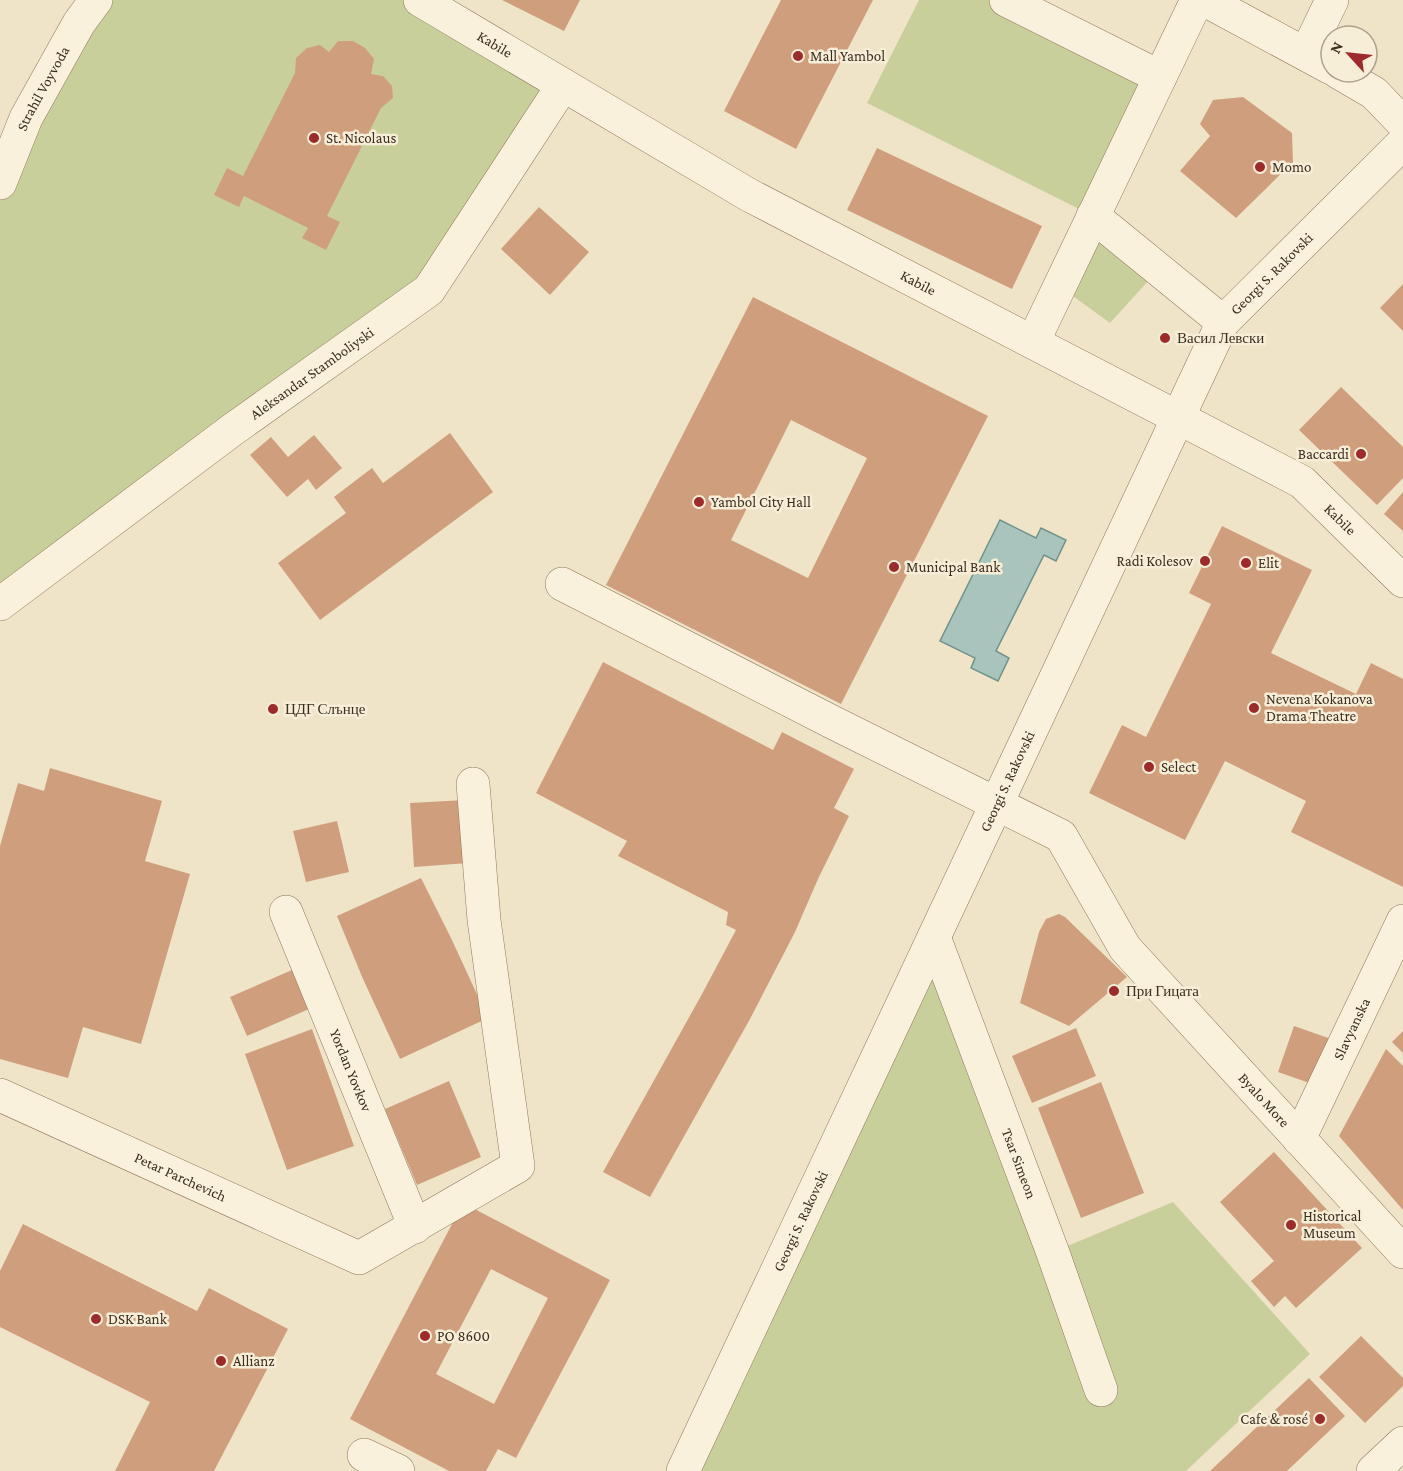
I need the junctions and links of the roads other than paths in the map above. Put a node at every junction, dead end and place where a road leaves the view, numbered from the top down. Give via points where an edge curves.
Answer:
1 (96, 0) edge
2 (420, 0) edge
3 (1006, 0) edge
4 (1197, 0) edge
5 (1205, 0) edge
6 (1332, 0) edge
7 (1318, 61) edge
8 (1160, 77) junction
9 (1359, 84) edge
10 (563, 85) junction
11 (1403, 123) edge
12 (1403, 142) edge
13 (0, 183) edge
14 (1093, 216) junction
15 (1223, 322) junction
16 (1033, 342) junction
17 (1178, 417) junction
18 (1403, 581) edge
19 (562, 584) dead end
20 (0, 604) edge
21 (473, 784) dead end
22 (996, 804) junction
23 (286, 912) dead end
24 (1403, 921) edge
25 (934, 937) junction
26 (0, 1095) edge
27 (1299, 1139) junction
28 (415, 1227) junction
29 (1403, 1252) edge
30 (1101, 1390) dead end
31 (1403, 1443) edge
32 (364, 1455) dead end
33 (398, 1471) edge
34 (683, 1471) edge
35 (1373, 1471) edge

1 - 13 street, Strahil Voyvoda via 78,23 26,118
2 - 10 street, Kabile
3 - 8 street
4 - 8 street
5 - 7 street
6 - 7 street
8 - 14 street
9 - 11 street via 1374,93
10 - 16 street, Kabile via 749,195
10 - 20 street, Aleksandar Stamboliyski via 429,290 232,430
12 - 15 street, Georgi S. Rakovski
14 - 15 street
14 - 16 street
15 - 17 street, Georgi S. Rakovski
16 - 17 street, Kabile
17 - 18 street, Kabile via 1302,482
17 - 22 street, Georgi S. Rakovski
19 - 22 street, Byalo More
21 - 28 street via 484,920 518,1166
22 - 25 street, Georgi S. Rakovski
22 - 27 street, Byalo More via 1061,836 1125,948
23 - 28 street, Yordan Yovkov
24 - 27 street, Slavyanska
25 - 30 street, Tsar Simeon
25 - 34 street, Georgi S. Rakovski
26 - 28 street, Petar Parchevich via 359,1258
27 - 29 street, Byalo More
31 - 35 street
32 - 33 street

